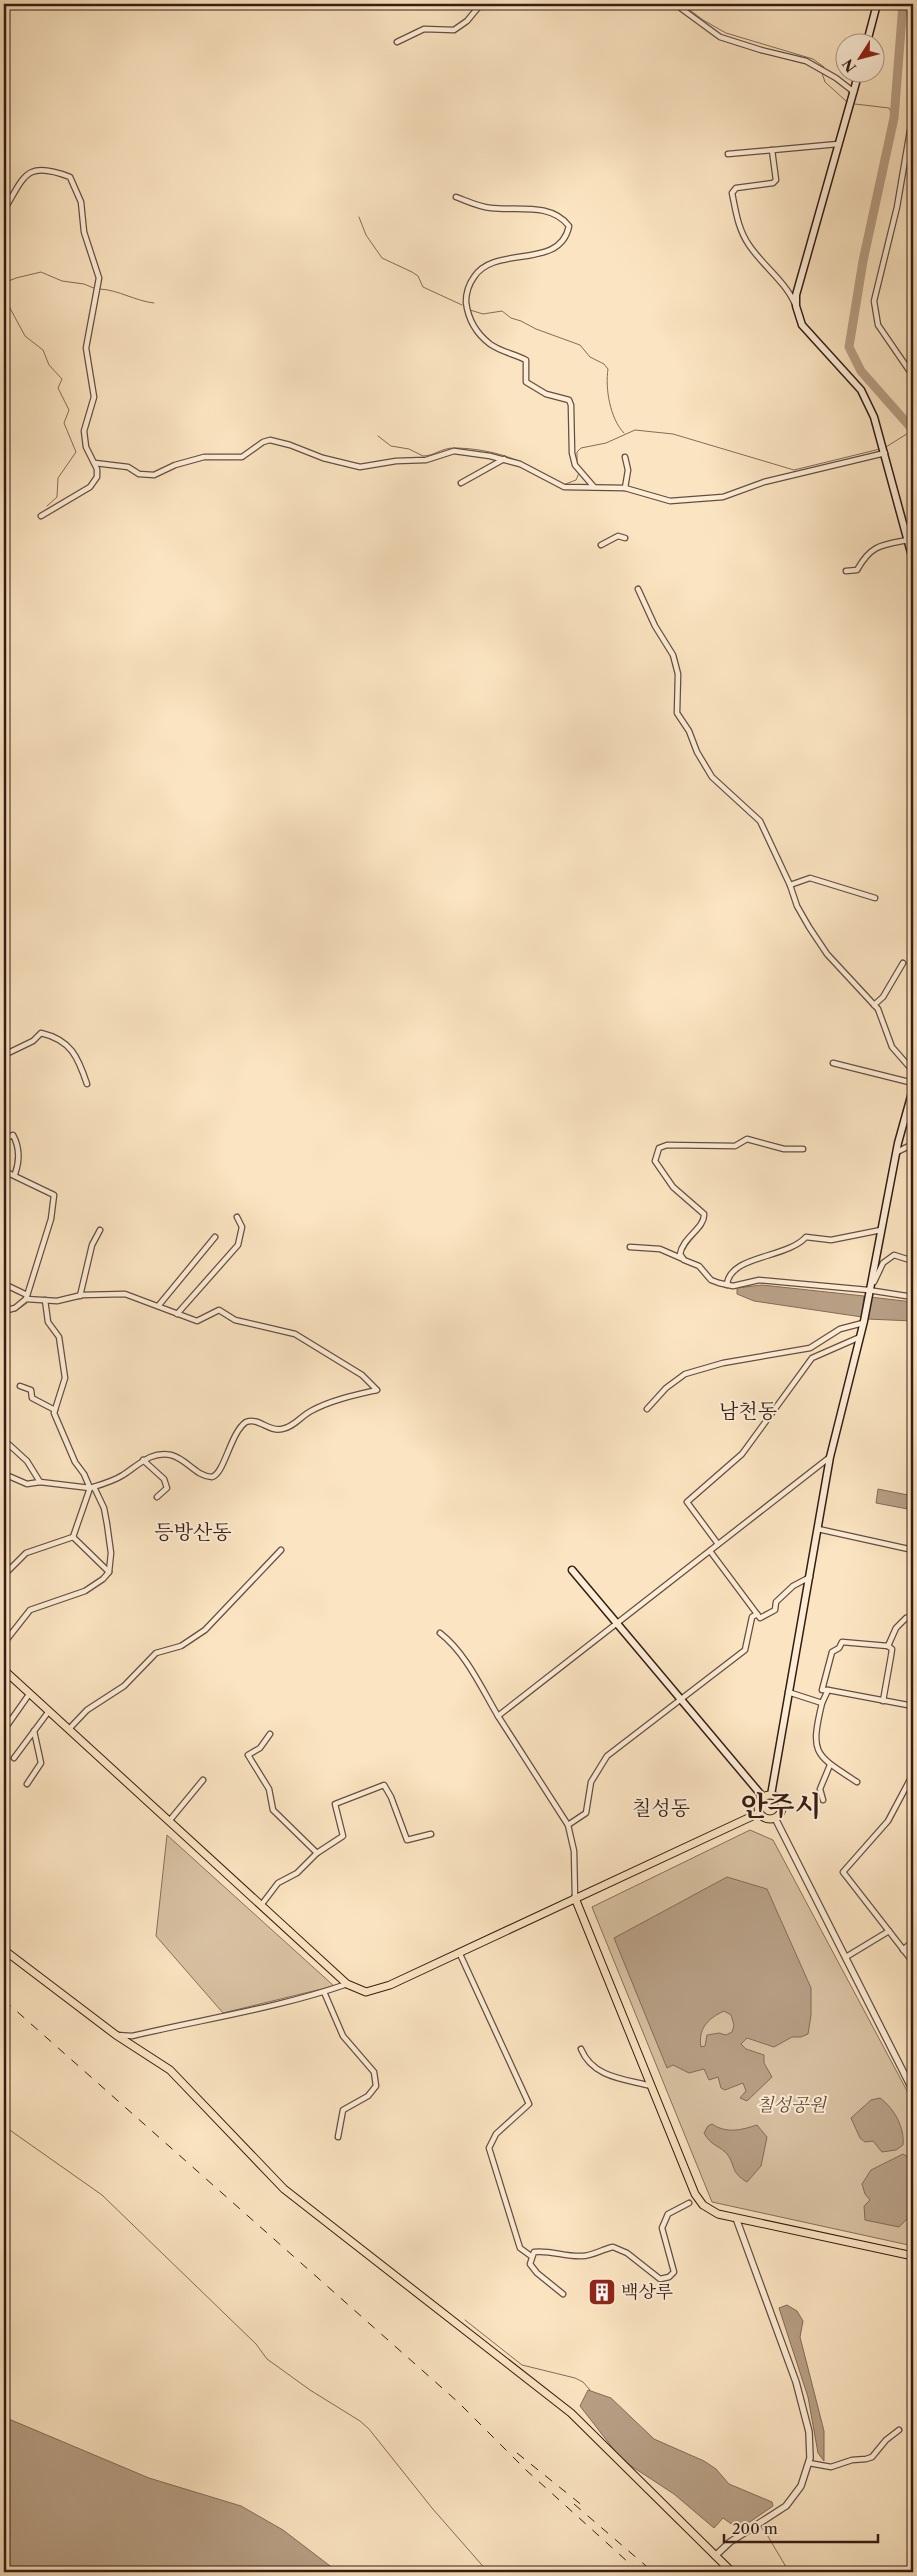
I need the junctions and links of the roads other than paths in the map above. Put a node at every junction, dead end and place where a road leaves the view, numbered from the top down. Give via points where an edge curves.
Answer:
1 (481, 4) edge
2 (675, 4) edge
3 (877, 4) edge
4 (869, 32) edge
5 (397, 42) dead end
6 (856, 82) edge
7 (854, 92) junction
8 (913, 113) edge
9 (838, 144) junction
10 (772, 150) junction
11 (728, 154) dead end
12 (456, 197) dead end
13 (4, 210) edge
14 (796, 306) junction
15 (913, 376) edge
16 (884, 450) junction
17 (625, 456) dead end
18 (504, 459) junction
19 (95, 463) junction
20 (461, 483) dead end
21 (594, 486) junction
22 (625, 488) junction
23 (41, 516) dead end
24 (913, 523) edge
25 (905, 529) junction
26 (625, 538) dead end
27 (908, 540) junction
28 (601, 545) dead end
29 (913, 556) edge
30 (846, 571) dead end
31 (638, 589) dead end
32 (790, 885) junction
33 (875, 898) dead end
34 (903, 963) dead end
35 (874, 1005) junction
36 (4, 1055) edge
37 (833, 1063) dead end
38 (913, 1072) edge
39 (913, 1083) edge
40 (87, 1084) dead end
41 (913, 1090) edge
42 (4, 1139) edge
43 (913, 1144) edge
44 (804, 1149) dead end
45 (897, 1152) junction
46 (4, 1171) edge
47 (15, 1174) junction
48 (238, 1217) dead end
49 (100, 1230) dead end
50 (881, 1230) junction
51 (215, 1238) dead end
52 (630, 1247) dead end
53 (684, 1260) junction
54 (913, 1261) edge
55 (4, 1284) edge
56 (727, 1284) junction
57 (869, 1291) junction
58 (80, 1296) junction
59 (27, 1297) junction
60 (913, 1297) edge
61 (45, 1300) junction
62 (159, 1305) junction
63 (4, 1311) edge
64 (177, 1314) junction
65 (864, 1322) junction
66 (860, 1337) junction
67 (810, 1348) junction
68 (812, 1358) junction
69 (20, 1386) dead end
70 (647, 1409) dead end
71 (54, 1410) junction
72 (4, 1440) edge
73 (830, 1457) junction
74 (143, 1460) junction
75 (4, 1474) edge
76 (40, 1482) junction
77 (92, 1487) junction
78 (158, 1498) dead end
79 (818, 1529) junction
80 (74, 1536) junction
81 (718, 1544) junction
82 (281, 1550) dead end
83 (913, 1550) edge
84 (710, 1551) junction
85 (572, 1570) dead end
86 (109, 1572) junction
87 (4, 1575) edge
88 (810, 1577) junction
89 (756, 1614) junction
90 (906, 1618) dead end
91 (616, 1624) junction
92 (440, 1633) dead end
93 (4, 1643) edge
94 (888, 1646) junction
95 (4, 1670) edge
96 (828, 1690) junction
97 (788, 1692) junction
98 (30, 1693) junction
99 (682, 1698) junction
100 (883, 1701) junction
101 (822, 1704) junction
102 (913, 1706) edge
103 (50, 1711) junction
104 (498, 1716) junction
105 (69, 1729) junction
106 (4, 1730) edge
107 (34, 1731) junction
108 (270, 1734) dead end
109 (14, 1758) dead end
110 (830, 1765) junction
111 (913, 1774) edge
112 (203, 1780) dead end
113 (857, 1782) dead end
114 (28, 1784) dead end
115 (767, 1796) junction
116 (823, 1800) dead end
117 (760, 1813) junction
118 (775, 1818) junction
119 (170, 1820) junction
120 (568, 1826) junction
121 (431, 1834) dead end
122 (316, 1853) junction
123 (575, 1898) junction
124 (262, 1904) junction
125 (889, 1931) junction
126 (913, 1941) edge
127 (4, 1950) edge
128 (903, 1950) junction
129 (459, 1952) junction
130 (846, 1957) junction
131 (913, 1962) edge
132 (347, 1984) junction
133 (324, 1992) junction
134 (116, 2035) junction
135 (581, 2050) dead end
136 (651, 2086) junction
137 (913, 2091) edge
138 (338, 2137) dead end
139 (689, 2203) dead end
140 (736, 2218) junction
141 (531, 2256) junction
142 (913, 2256) edge
143 (563, 2294) dead end
144 (899, 2430) dead end
145 (809, 2463) junction
146 (715, 2556) junction
147 (732, 2572) edge

1 - 5 street via 467,21 454,30 424,29
2 - 7 street via 720,37 806,60
3 - 4 main road
6 - 7 main road
7 - 9 main road
8 - 15 street via 897,207 874,301 881,331
9 - 10 street
9 - 14 main road via 796,295
10 - 11 street
10 - 14 street via 776,180 736,188 732,193 742,233 791,295
12 - 21 street via 491,208 541,210 565,220 569,226 562,240 540,254 508,257 490,262 478,270 470,282 467,311 477,331 491,345 526,360 526,382 546,394 569,400 575,465
13 - 19 street via 23,178 34,171 52,170 74,182 81,202 84,232 99,278 86,348 94,397 84,431 86,447
14 - 16 main road via 810,334 861,390
16 - 22 street via 705,500 670,501
16 - 25 main road
17 - 22 street via 628,470
18 - 19 street via 454,451 426,460 360,467 270,440 242,457 204,457 154,475 139,474 128,467
18 - 20 street
18 - 21 street via 532,469 564,487
19 - 23 street via 95,483
21 - 22 street
24 - 25 street
25 - 27 main road
26 - 28 street via 618,536
27 - 29 main road
27 - 30 street via 881,545 866,554 857,570
31 - 32 street via 673,656 678,674 677,713 712,777 760,821
32 - 33 street via 810,878
32 - 35 street via 797,906 826,954
34 - 35 street via 883,997
35 - 38 street via 897,1055
36 - 40 street via 33,1041 41,1033 58,1037 79,1060
37 - 39 street
41 - 45 main road
42 - 47 street via 13,1135 16,1141 19,1158
43 - 45 street
44 - 53 street via 784,1149 747,1139 735,1146 667,1145 659,1148 656,1161 667,1181 704,1214 704,1221 681,1248
45 - 50 main road
46 - 47 street
47 - 59 street via 54,1195 52,1219
48 - 64 street via 242,1227 238,1245
49 - 58 street via 92,1245
50 - 56 street via 831,1240 806,1237 800,1244 776,1254 739,1264 729,1275
50 - 57 main road
51 - 62 street
52 - 53 street via 660,1249
53 - 56 street via 699,1266 714,1282
54 - 57 street via 894,1255 888,1258
55 - 59 street
56 - 57 street via 759,1280
57 - 60 street
57 - 65 main road
58 - 61 street
58 - 62 street via 125,1294
59 - 61 street
59 - 63 street via 15,1308
61 - 71 street via 48,1322 59,1337 65,1378
62 - 64 street
64 - 74 street via 197,1321 219,1310 235,1320 289,1331 362,1375 377,1390 325,1405 306,1414 292,1426 279,1430 251,1420 246,1422 227,1450 220,1471 212,1477 199,1474 182,1459 172,1456 156,1455
65 - 66 main road
65 - 67 street via 840,1330
66 - 68 street
66 - 73 main road
67 - 68 street
67 - 70 street via 723,1363 685,1374 666,1388
68 - 81 street via 742,1454 687,1502
69 - 71 street via 32,1391 32,1398
71 - 77 street via 75,1462
72 - 76 street via 27,1461
73 - 79 main road
73 - 81 street
74 - 77 street via 123,1475
74 - 78 street via 166,1481 167,1488
75 - 76 street via 27,1484
76 - 77 street
77 - 80 street
77 - 86 street via 106,1516 111,1553
79 - 83 street
79 - 88 main road
80 - 86 street
80 - 87 street via 26,1553
81 - 84 street
82 - 105 street via 205,1630 181,1646 156,1653 124,1686 87,1710
84 - 89 street
84 - 91 street
85 - 91 main road
86 - 93 street via 85,1591 30,1610
88 - 89 street via 793,1586 776,1602 775,1610 760,1618
88 - 97 main road
89 - 99 street via 752,1617 745,1650
90 - 94 street via 896,1628
91 - 99 main road
91 - 104 street
92 - 104 street via 450,1640
94 - 96 street via 842,1642 832,1652 822,1690
94 - 100 street via 892,1649
95 - 98 main road
96 - 100 street
96 - 101 street
97 - 101 street
97 - 115 main road
98 - 103 main road
98 - 106 street
99 - 115 main road
99 - 120 street via 607,1756 591,1782 586,1813
100 - 102 street
101 - 110 street via 815,1735 821,1755
103 - 105 main road
103 - 107 street
104 - 120 street
105 - 119 main road
107 - 109 street
107 - 114 street via 41,1763
108 - 122 street via 260,1748 248,1755 269,1789 273,1810
110 - 113 street
110 - 116 street via 820,1789
111 - 125 street via 888,1821 843,1872
112 - 119 street
115 - 117 main road via 758,1803
115 - 118 main road via 778,1798 781,1805
117 - 118 main road via 768,1819
117 - 123 main road
118 - 130 street
119 - 124 main road
120 - 123 street via 574,1852
121 - 122 street via 407,1840 384,1785 335,1804 343,1836
122 - 124 street via 296,1873 278,1884
123 - 129 main road
123 - 136 main road
124 - 132 main road
125 - 128 street
125 - 130 street
126 - 128 street
127 - 134 main road
128 - 131 street
129 - 132 main road via 372,1992 360,1991
129 - 141 street via 529,2104 496,2134 489,2148 520,2248
130 - 137 street
132 - 133 street
133 - 134 street via 132,2036
133 - 138 street via 343,2036 374,2072 376,2086 368,2096 343,2110
134 - 146 main road via 170,2070 295,2198 571,2413
135 - 136 street via 593,2068 610,2076
136 - 140 main road via 698,2200 710,2211
139 - 141 street via 668,2214 662,2228 674,2272 668,2278 660,2279 627,2253 613,2247 585,2256 567,2256 546,2250 534,2252
140 - 142 main road
140 - 145 street via 796,2382 809,2432
141 - 143 street via 530,2264 536,2273
144 - 145 street via 872,2457 831,2467
145 - 146 street via 791,2500
146 - 147 main road

